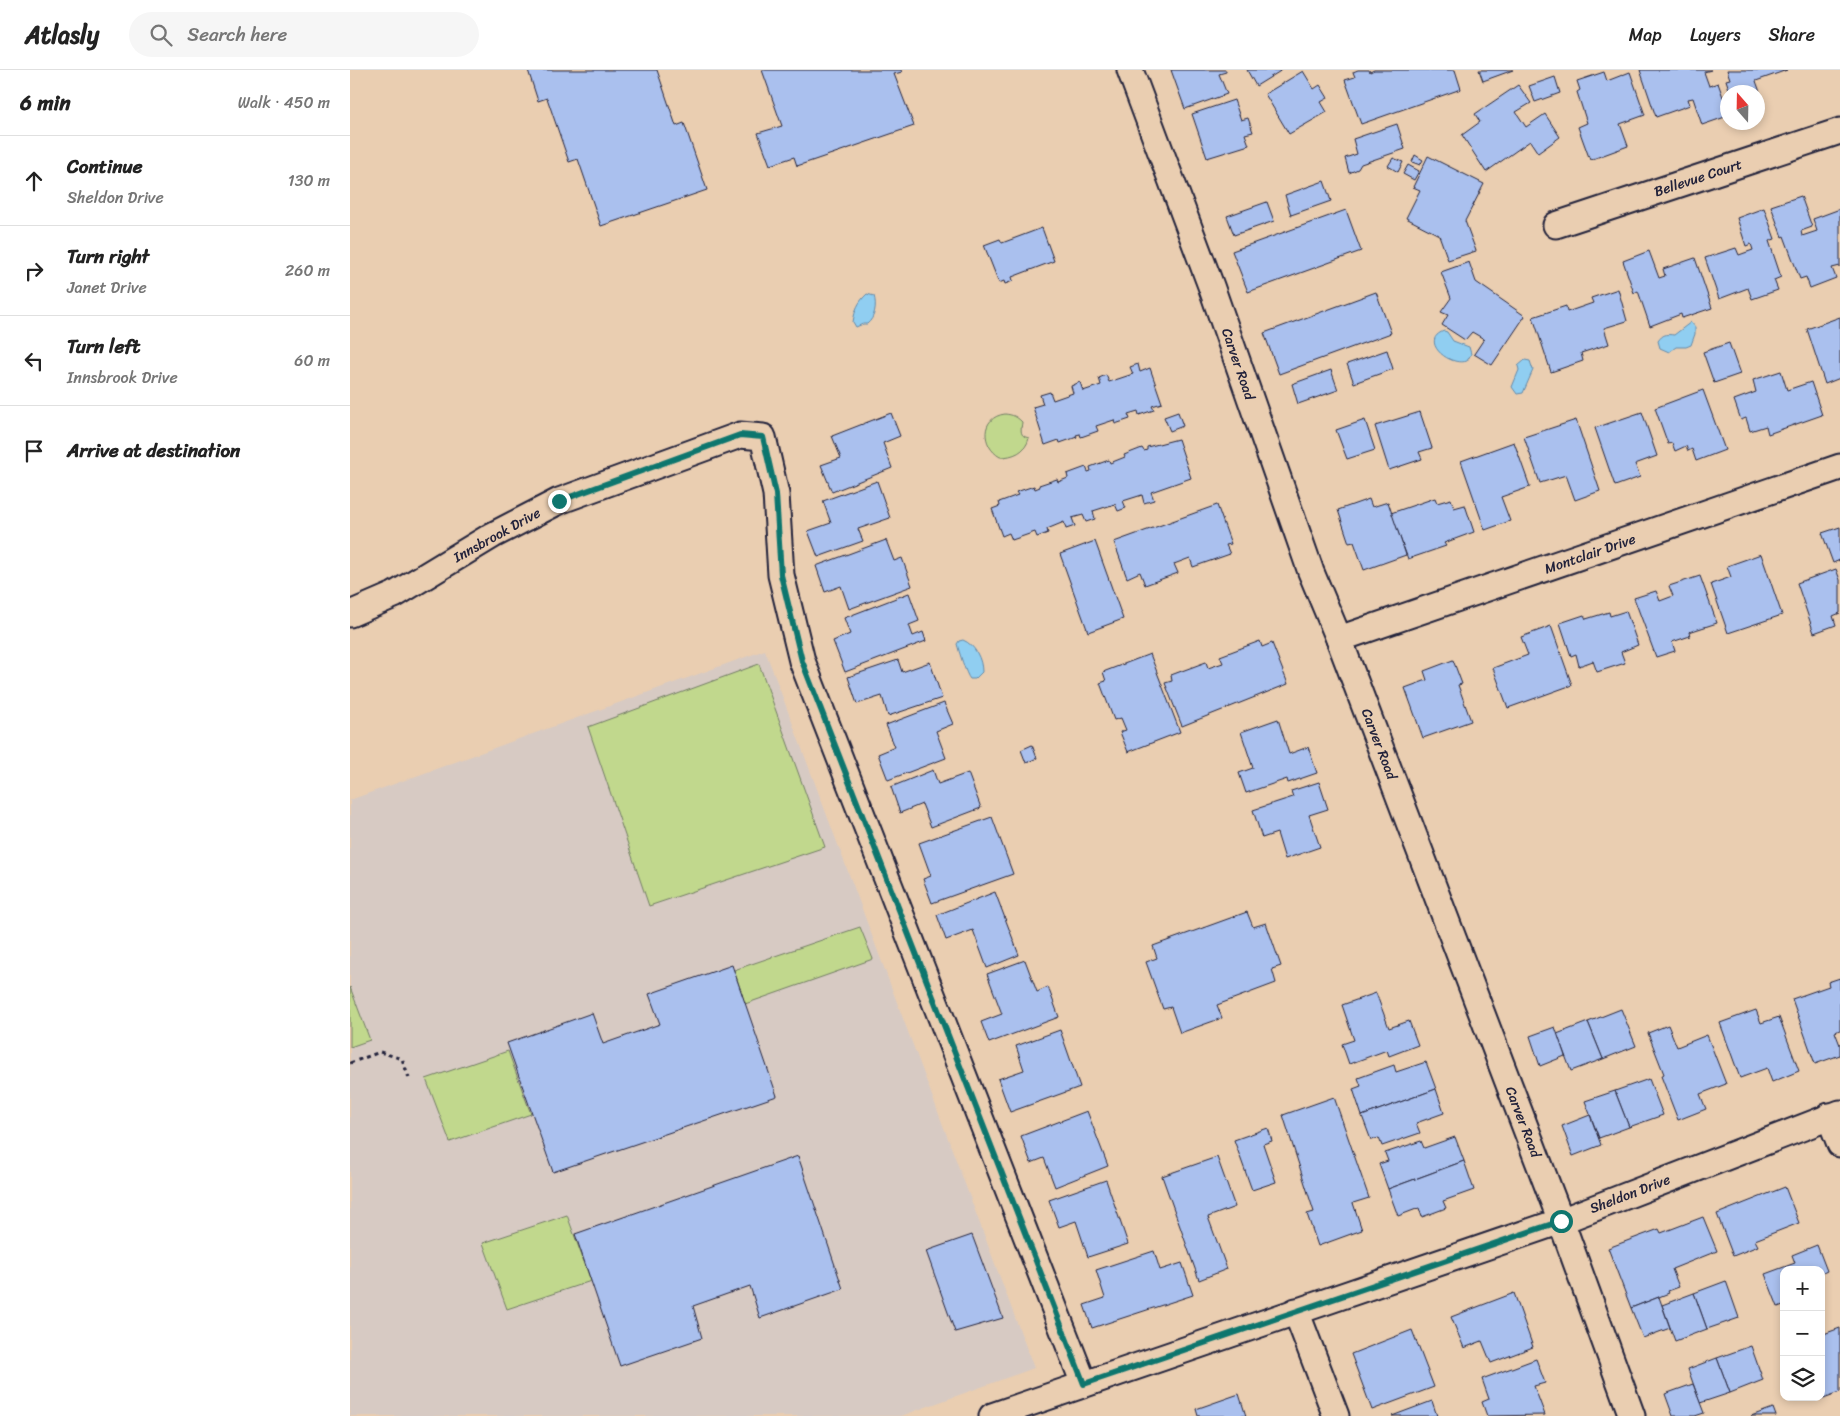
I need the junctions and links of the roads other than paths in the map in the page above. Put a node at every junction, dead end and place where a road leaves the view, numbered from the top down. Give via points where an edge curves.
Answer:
1 (1130, 70) edge
2 (1840, 131) edge
3 (1556, 225) dead end
4 (1840, 467) edge
5 (350, 614) edge
6 (1339, 639) junction
7 (1835, 1115) edge
8 (1840, 1144) edge
9 (1561, 1221) junction
10 (1296, 1311) junction
11 (1084, 1384) junction
12 (1039, 1408) edge
13 (992, 1416) edge
14 (1336, 1416) edge
15 (1632, 1416) edge

1 - 6 street, Carver Road via 1211,286 1310,572
2 - 3 street, Bellevue Court
4 - 6 street, Montclair Drive
5 - 11 street, Innsbrook Drive via 394,595 492,535 559,501 740,435 763,437 776,494 781,575 802,661
6 - 9 street, Carver Road
7 - 8 street
7 - 9 street, Sheldon Drive
9 - 10 street, Sheldon Drive
9 - 15 street, Carver Road
10 - 11 street, Sheldon Drive
10 - 14 street
11 - 12 street, Sheldon Drive
12 - 13 street, Sheldon Drive

